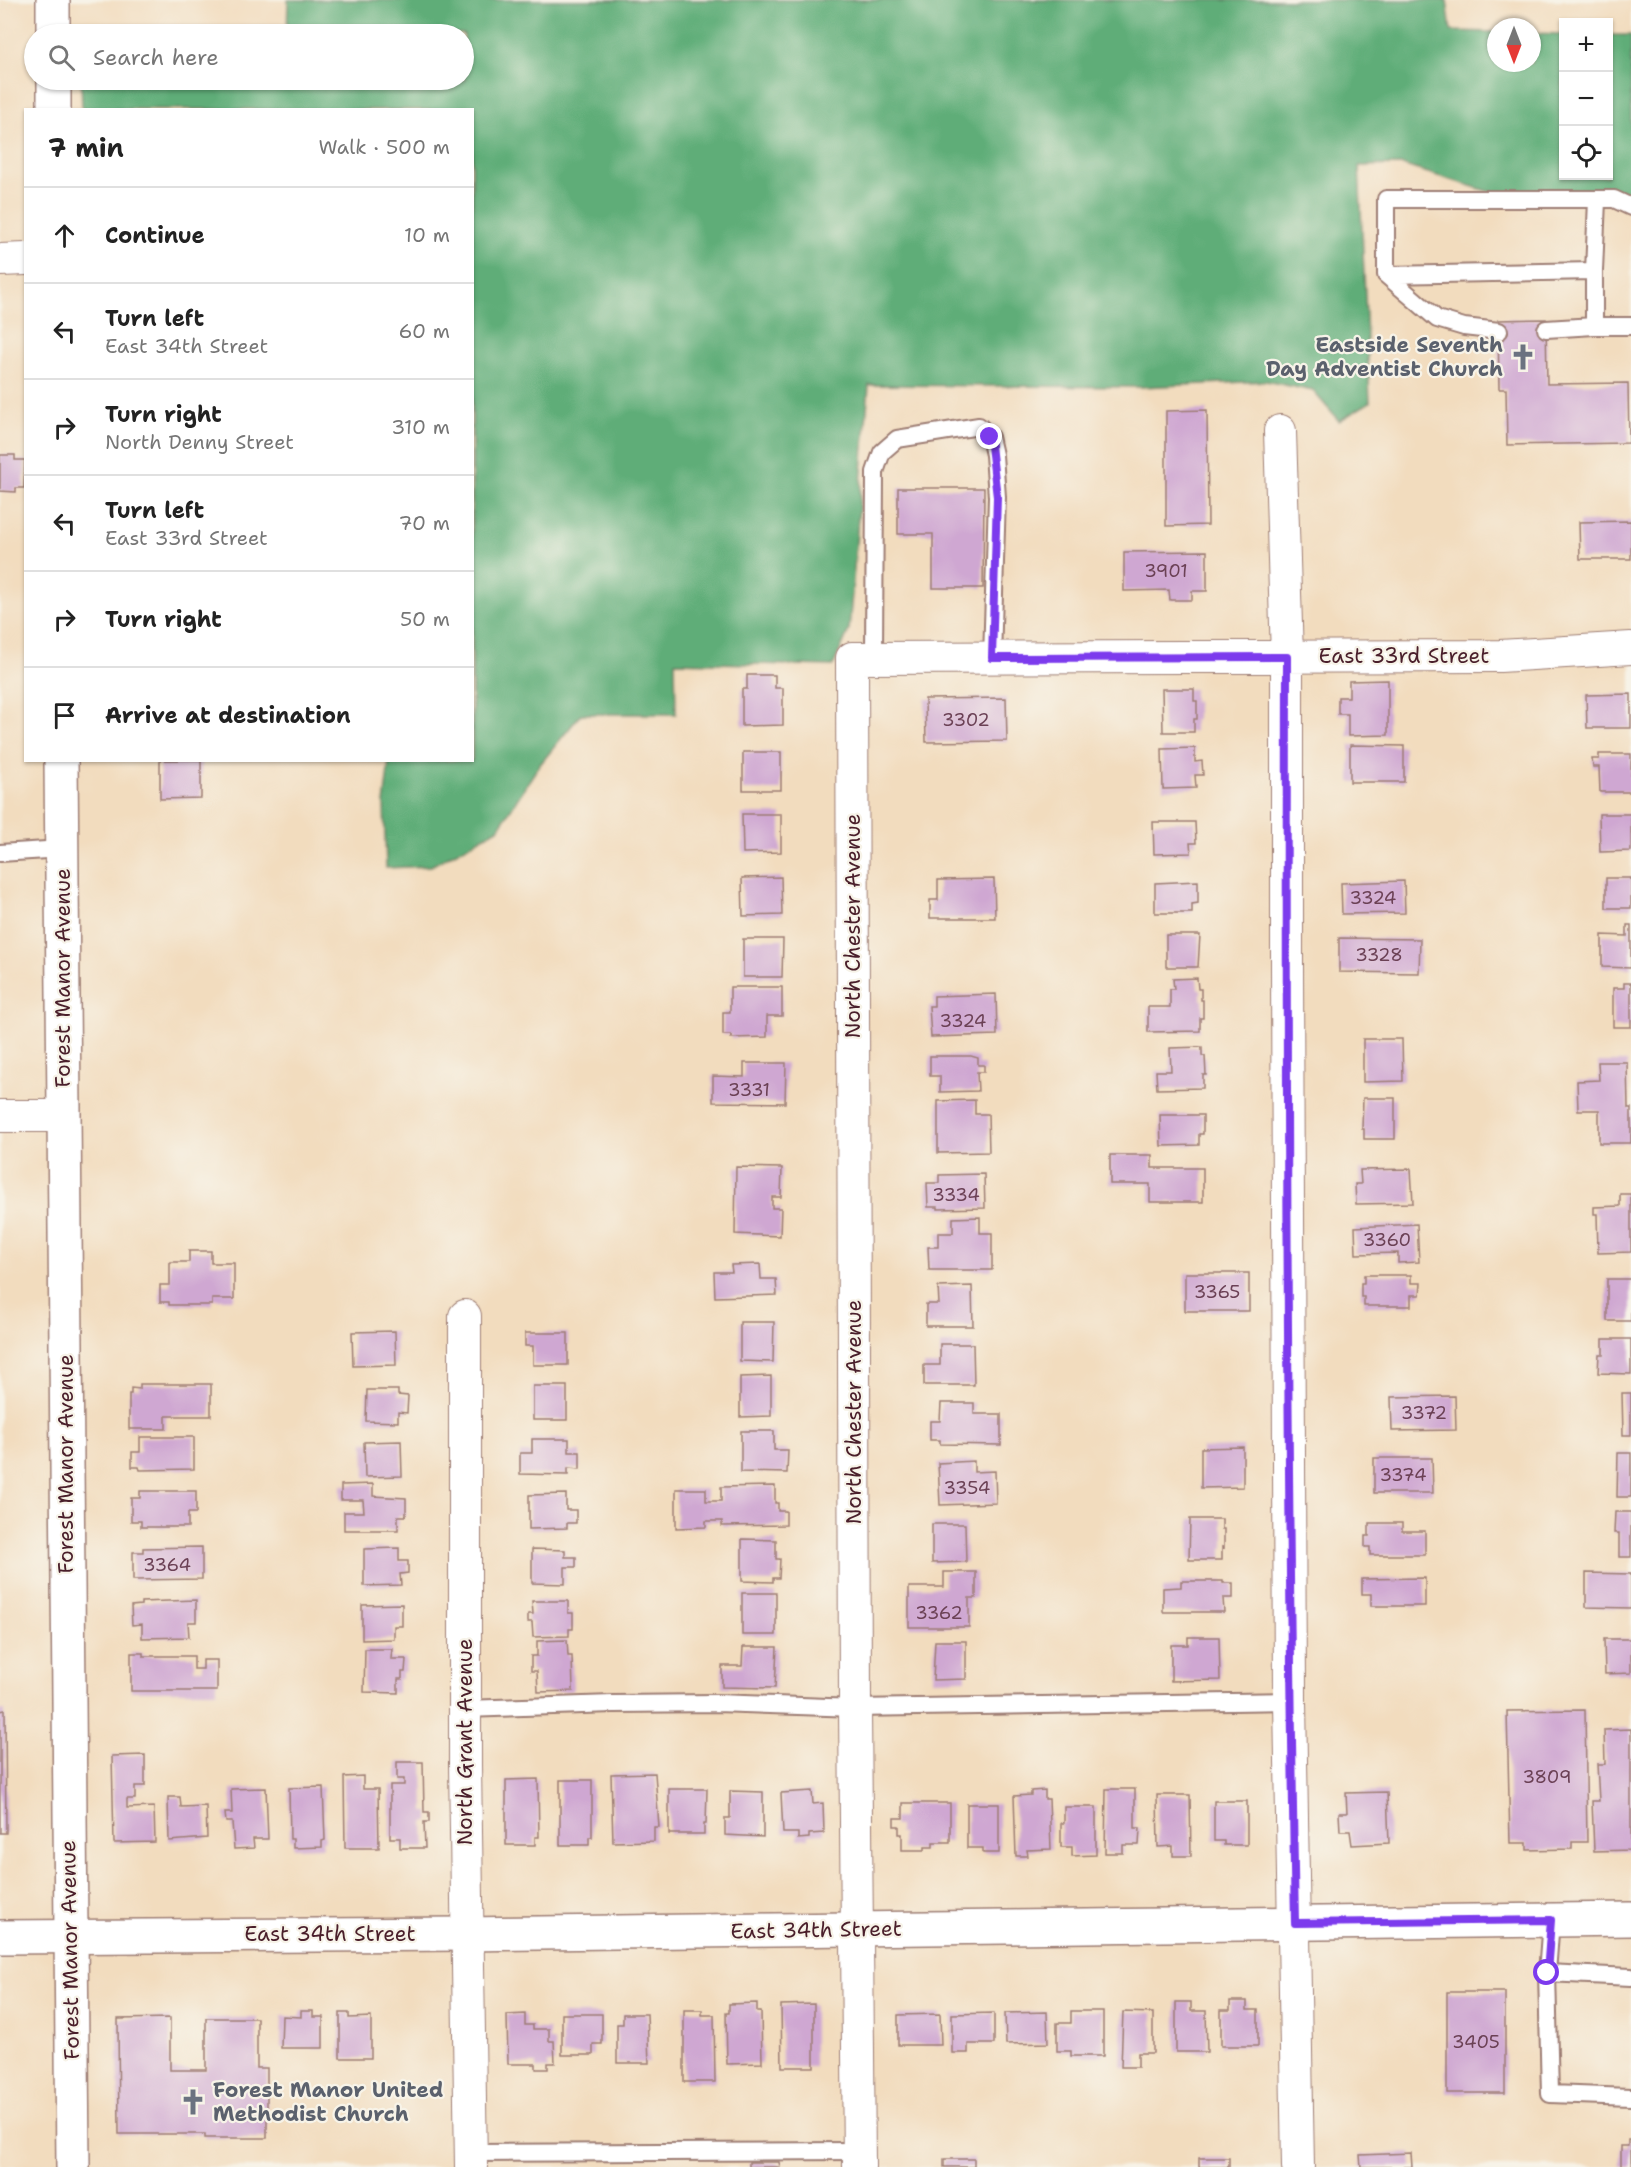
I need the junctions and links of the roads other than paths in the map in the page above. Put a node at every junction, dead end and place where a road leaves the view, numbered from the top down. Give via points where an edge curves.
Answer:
1 (53, 0) edge
2 (53, 24) edge
3 (54, 90) edge
4 (54, 108) edge
5 (1597, 200) junction
6 (1631, 207) edge
7 (0, 260) edge
8 (24, 260) edge
9 (1594, 271) junction
10 (1386, 275) junction
11 (1594, 326) junction
12 (1631, 327) edge
13 (1546, 329) dead end
14 (1499, 331) dead end
15 (1280, 431) dead end
16 (1631, 648) edge
17 (1287, 657) junction
18 (863, 658) junction
19 (992, 658) junction
20 (61, 762) edge
21 (62, 849) junction
22 (0, 853) edge
23 (0, 1116) edge
24 (64, 1116) junction
25 (465, 1316) dead end
26 (1290, 1701) junction
27 (855, 1708) junction
28 (465, 1709) junction
29 (1631, 1919) edge
30 (1551, 1920) junction
31 (1295, 1923) junction
32 (857, 1929) junction
33 (466, 1934) junction
34 (70, 1936) junction
35 (0, 1937) edge
36 (1547, 1973) junction
37 (1631, 1977) edge
38 (1631, 2097) edge
39 (859, 2159) edge
40 (471, 2160) edge
41 (73, 2167) edge
42 (1298, 2167) edge

1 - 2 main road
3 - 4 main road
5 - 6 lane via 1614,199
5 - 9 lane
5 - 10 lane via 1386,200
7 - 8 street
9 - 10 lane
9 - 11 lane
10 - 14 lane via 1437,319
11 - 12 lane
11 - 13 lane
15 - 17 street
16 - 17 street, East 33rd Street via 1500,656
17 - 19 street, East 33rd Street
17 - 26 street
18 - 19 street, East 33rd Street
18 - 19 lane via 875,472 882,452 897,439 979,426 990,437 997,497
18 - 27 street, North Chester Avenue
20 - 21 main road, Forest Manor Avenue
21 - 22 lane
21 - 24 main road, Forest Manor Avenue
23 - 24 street
24 - 34 main road, Forest Manor Avenue
25 - 28 street, North Grant Avenue
26 - 27 lane
26 - 31 street
27 - 28 lane via 706,1703
27 - 32 street, North Chester Avenue
28 - 33 street, North Grant Avenue
29 - 30 main road, East 34th Street
30 - 31 main road, East 34th Street
30 - 36 lane
31 - 32 main road, East 34th Street
31 - 42 street
32 - 33 main road, East 34th Street
32 - 39 street, North Chester Avenue
33 - 34 main road, East 34th Street
33 - 40 street, North Grant Avenue
34 - 35 main road, East 34th Street
34 - 41 main road, Forest Manor Avenue
36 - 37 lane
36 - 38 lane via 1550,2094
39 - 40 lane

